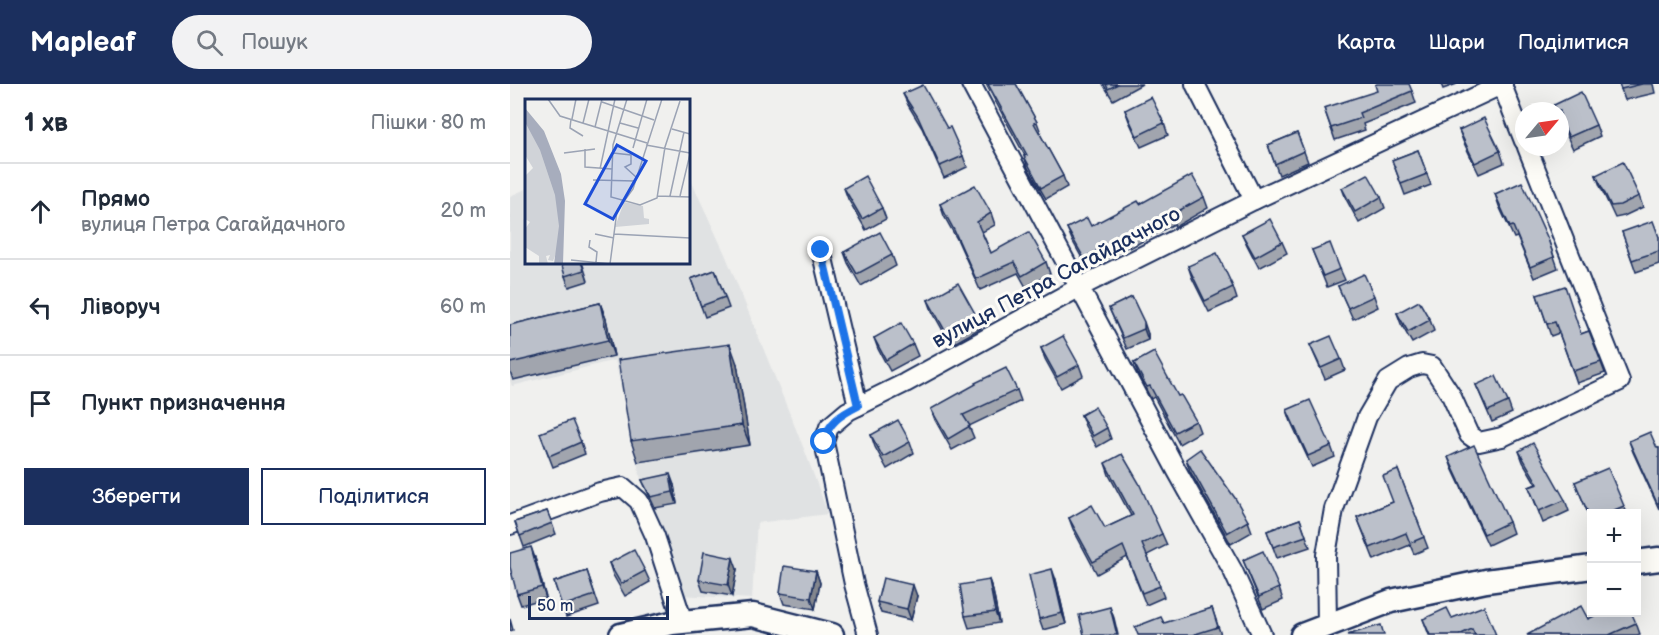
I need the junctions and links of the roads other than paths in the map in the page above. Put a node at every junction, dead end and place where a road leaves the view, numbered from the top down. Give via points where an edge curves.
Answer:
1 (971, 84) edge
2 (1195, 84) edge
3 (1503, 84) edge
4 (1515, 117) edge
5 (1531, 156) edge
6 (1254, 200) junction
7 (821, 250) dead end
8 (1080, 288) junction
9 (858, 406) junction
10 (510, 525) edge
11 (1659, 559) edge
12 (1641, 561) edge
13 (1587, 568) edge
14 (683, 622) junction
15 (1328, 625) junction
16 (621, 635) edge
17 (832, 635) edge
18 (868, 635) edge
19 (1262, 635) edge
20 (1302, 635) edge

1 - 8 street
2 - 6 street
3 - 4 street
3 - 6 street, вулиця Петра Сагайдачного
5 - 15 street via 1620,381 1502,437 1479,442 1469,435 1451,395 1432,366 1409,368 1389,381 1367,417 1334,509 1326,555
6 - 8 street, вулиця Петра Сагайдачного
7 - 9 street
8 - 9 street, вулиця Петра Сагайдачного
8 - 19 street via 1233,571
9 - 18 street, вулиця Петра Сагайдачного via 829,427 824,442
10 - 14 street via 623,487 639,501 651,527
11 - 12 street
13 - 15 street via 1486,581 1391,601
14 - 16 street
14 - 17 street via 753,615
15 - 20 street

